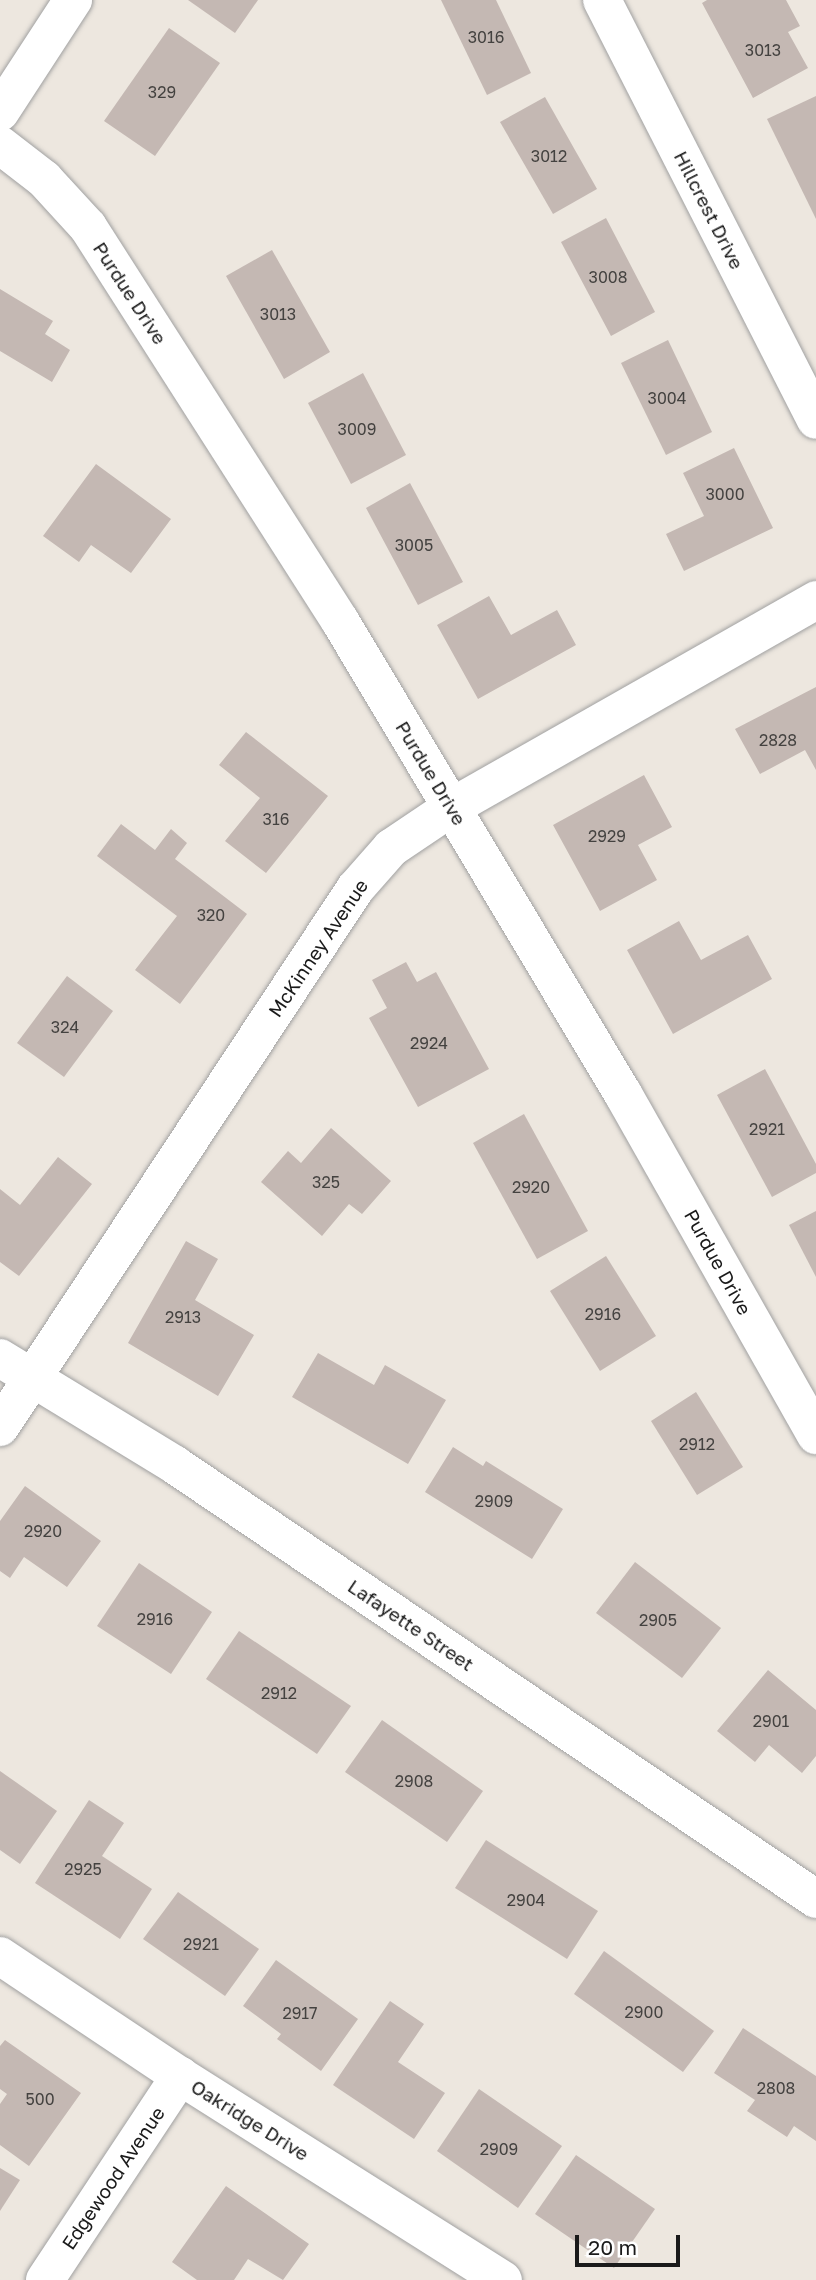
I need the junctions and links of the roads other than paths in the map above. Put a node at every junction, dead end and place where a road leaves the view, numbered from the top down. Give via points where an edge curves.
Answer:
1 (73, 0) edge
2 (602, 0) edge
3 (0, 112) edge
4 (0, 145) edge
5 (816, 420) edge
6 (816, 600) edge
7 (452, 807) junction
8 (0, 1358) edge
9 (34, 1379) junction
10 (0, 1427) edge
11 (816, 1435) edge
12 (811, 1885) edge
13 (0, 1956) edge
14 (180, 2076) junction
15 (45, 2280) edge
16 (503, 2280) edge

1 - 3 street
2 - 5 street, Hillcrest Drive
4 - 7 street, Purdue Drive via 44,179 88,227 340,621
6 - 7 street, McKinney Avenue
7 - 9 street, McKinney Avenue via 391,848 355,889
7 - 11 street, Purdue Drive via 623,1094
8 - 9 street, Lafayette Street
9 - 10 street, McKinney Avenue
9 - 12 street, Lafayette Street via 175,1465
13 - 14 street, Oakridge Drive
14 - 15 street, Edgewood Avenue
14 - 16 street, Oakridge Drive

